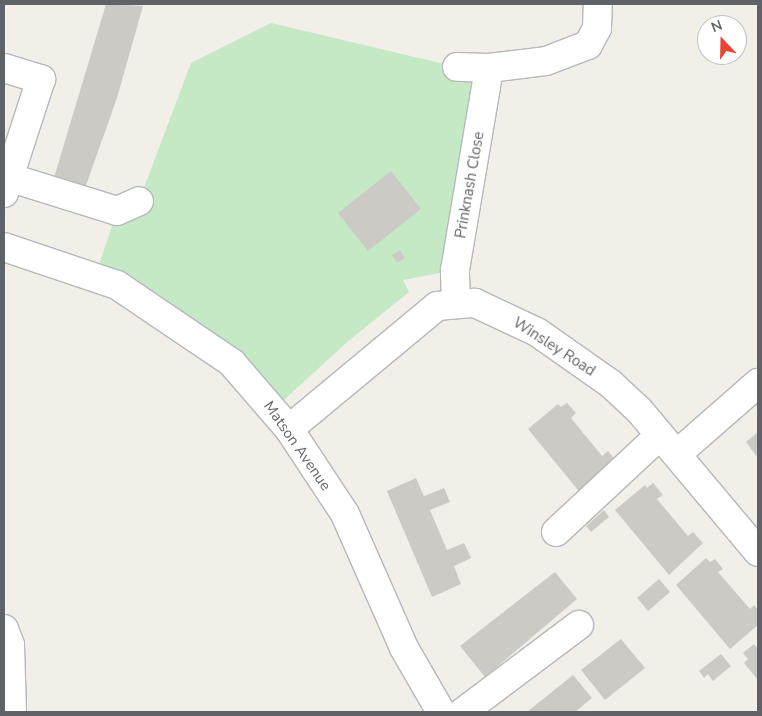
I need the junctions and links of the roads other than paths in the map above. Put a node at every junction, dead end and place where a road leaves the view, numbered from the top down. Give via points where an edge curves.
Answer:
1 (598, 4) edge
2 (457, 67) dead end
3 (4, 68) edge
4 (489, 68) junction
5 (6, 185) edge
6 (138, 201) dead end
7 (4, 247) edge
8 (456, 303) junction
9 (758, 383) edge
10 (289, 429) junction
11 (668, 444) junction
12 (556, 532) dead end
13 (758, 552) edge
14 (579, 625) dead end
15 (4, 629) edge
16 (12, 712) edge
17 (441, 712) edge
18 (463, 712) edge

1 - 4 street via 597,28 588,45 546,61
2 - 4 street
3 - 5 street via 41,79
4 - 8 street, Prinknash Close via 455,270
5 - 6 street via 117,211
7 - 10 street, Matson Avenue via 117,285 232,363
8 - 10 street, Winsley Road via 437,306 424,315
8 - 11 street, Winsley Road via 475,302 492,308 537,332 610,384
9 - 11 street
10 - 17 street, Matson Avenue via 345,514 404,648
11 - 12 street
11 - 13 street, Winsley Road
14 - 18 street
15 - 16 street via 10,646

